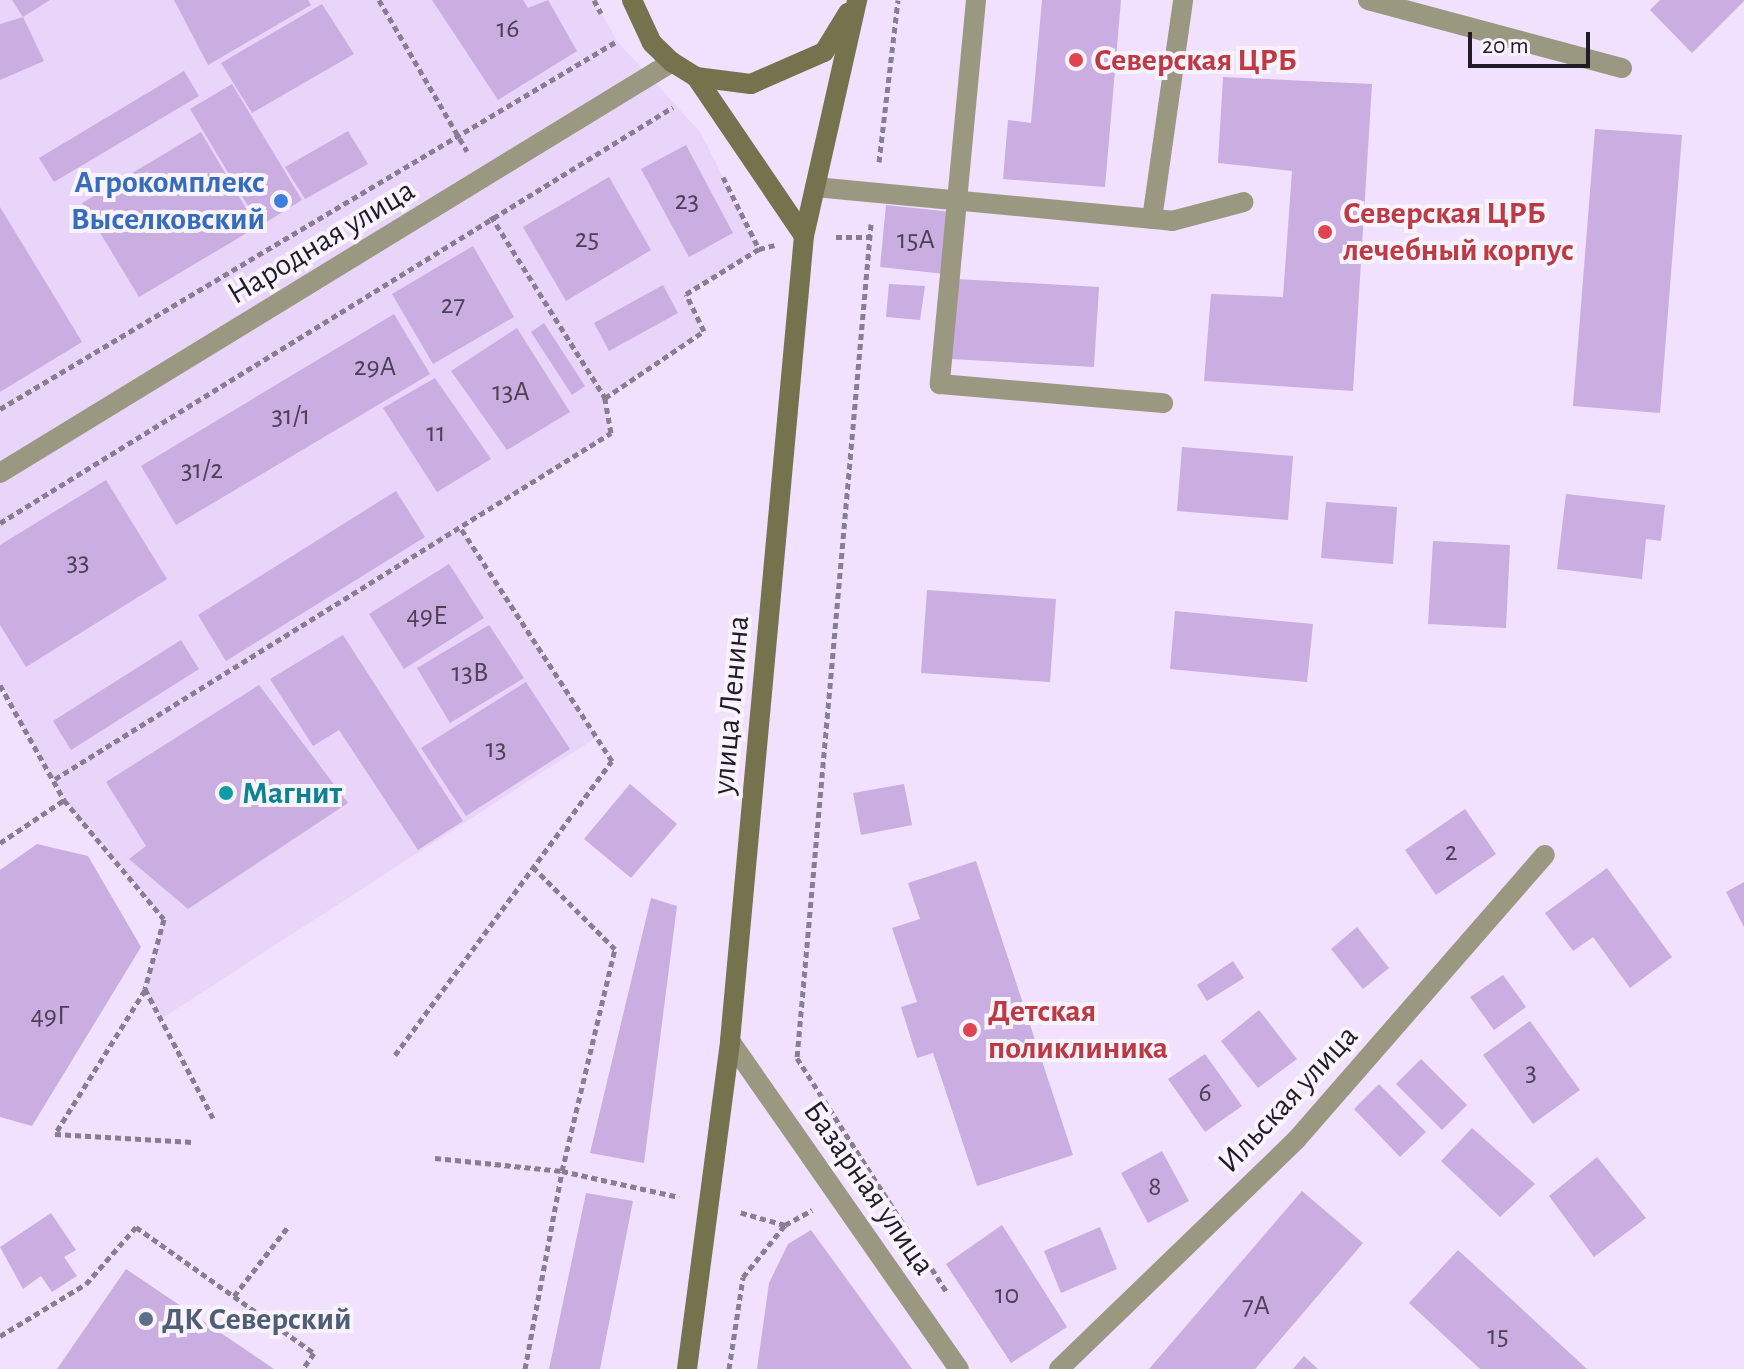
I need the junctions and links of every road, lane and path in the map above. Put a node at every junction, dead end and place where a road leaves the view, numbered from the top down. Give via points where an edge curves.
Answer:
1 (632, 0) edge
2 (856, 0) edge
3 (898, 0) edge
4 (976, 0) edge
5 (1183, 0) edge
6 (1368, 0) edge
7 (617, 41) dead end
8 (672, 62) junction
9 (1622, 68) dead end
10 (696, 77) junction
11 (673, 107) dead end
12 (815, 187) junction
13 (875, 194) junction
14 (958, 202) junction
15 (1244, 202) dead end
16 (1152, 219) junction
17 (804, 236) junction
18 (759, 249) dead end
19 (1163, 403) dead end
20 (0, 409) edge
21 (0, 473) edge
22 (0, 523) edge
23 (460, 527) junction
24 (0, 685) edge
25 (55, 779) junction
26 (64, 800) junction
27 (0, 843) edge
28 (1545, 855) dead end
29 (532, 866) junction
30 (145, 989) junction
31 (730, 1041) junction
32 (395, 1055) dead end
33 (213, 1118) dead end
34 (193, 1142) dead end
35 (435, 1158) dead end
36 (562, 1171) junction
37 (705, 1203) junction
38 (288, 1227) dead end
39 (234, 1296) junction
40 (955, 1304) dead end
41 (0, 1336) edge
42 (303, 1369) edge
43 (525, 1369) edge
44 (687, 1369) edge
45 (729, 1369) edge
46 (959, 1369) edge
47 (1059, 1369) edge

1 - 8 street via 652,43
2 - 10 street via 824,52 751,84
2 - 12 street, улица Ленина
3 - 13 path
4 - 14 street
5 - 16 street
6 - 9 street
7 - 20 path
8 - 10 street
8 - 21 street, Народная улица
10 - 17 street
11 - 22 path
12 - 13 street
12 - 17 street, улица Ленина
13 - 14 street
13 - 40 path via 797,1058
14 - 16 street
14 - 19 street via 940,384
15 - 16 street via 1172,221
17 - 31 street, улица Ленина
18 - 23 path via 686,294 704,331 605,398 611,433
23 - 25 path
23 - 29 path via 612,761
24 - 25 path
25 - 26 path
26 - 27 path
26 - 30 path via 164,919
28 - 47 street, Ильская улица via 1297,1139
29 - 32 path
29 - 36 path via 615,949
30 - 33 path
30 - 34 path via 55,1134
31 - 37 street, улица Ленина
31 - 46 street, Базарная улица
35 - 36 path
36 - 37 path
36 - 43 path
37 - 44 street, улица Ленина
37 - 45 path via 785,1225 743,1277
38 - 39 path
39 - 41 path via 136,1227 86,1284
39 - 42 path via 314,1353

